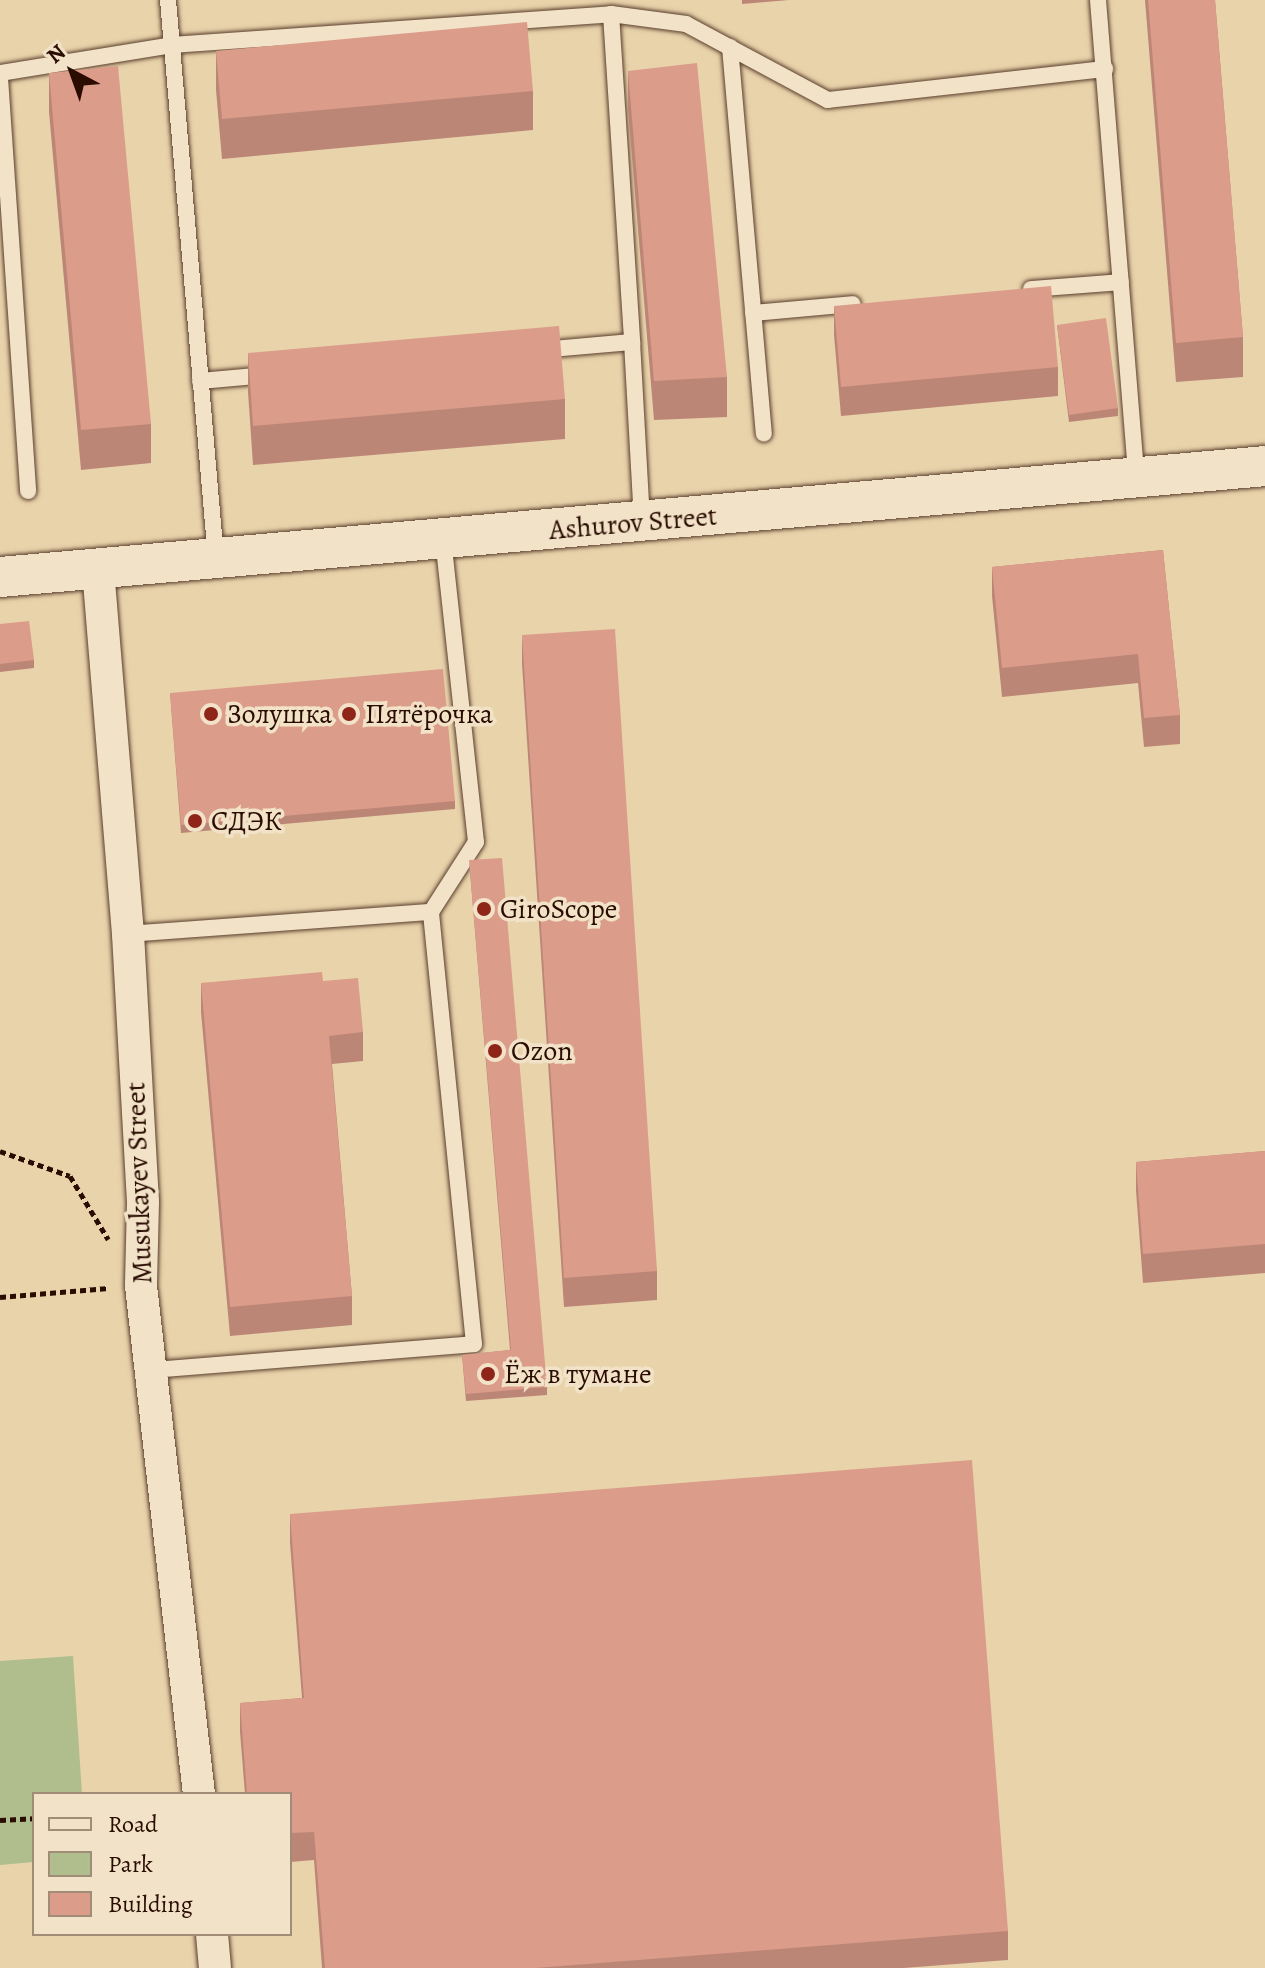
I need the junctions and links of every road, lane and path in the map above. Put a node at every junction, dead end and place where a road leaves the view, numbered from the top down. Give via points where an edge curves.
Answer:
1 (168, 0) edge
2 (1098, 0) edge
3 (611, 14) junction
4 (172, 45) junction
5 (730, 47) junction
6 (1105, 69) junction
7 (0, 75) edge
8 (1121, 282) junction
9 (1014, 291) edge
10 (876, 302) edge
11 (753, 313) junction
12 (632, 342) junction
13 (524, 352) edge
14 (293, 373) edge
15 (200, 381) junction
16 (764, 434) dead end
17 (1265, 466) edge
18 (1136, 478) junction
19 (28, 491) dead end
20 (642, 523) junction
21 (443, 540) junction
22 (216, 559) junction
23 (98, 569) junction
24 (0, 577) edge
25 (431, 912) junction
26 (128, 934) junction
27 (0, 1151) edge
28 (110, 1243) dead end
29 (141, 1286) junction
30 (0, 1297) edge
31 (153, 1370) junction
32 (199, 1792) edge
33 (32, 1818) edge
34 (0, 1820) edge
35 (212, 1936) edge
36 (215, 1968) edge

1 - 4 lane
2 - 6 lane
3 - 4 lane
3 - 5 lane via 686,24
3 - 12 lane
4 - 7 lane
4 - 15 lane
5 - 6 lane via 828,100
5 - 11 lane
6 - 8 lane
7 - 19 lane
8 - 9 lane
8 - 18 lane
10 - 11 lane
11 - 16 lane
12 - 13 lane
12 - 20 lane
14 - 15 lane
15 - 22 lane
17 - 18 street, Ashurov Street
18 - 20 street, Ashurov Street
20 - 21 street, Ashurov Street
21 - 22 street, Ashurov Street
21 - 25 lane via 476,842
22 - 23 street, Ashurov Street
23 - 24 street, Ashurov Street
23 - 26 street, Musukayev Street
25 - 26 lane
25 - 31 lane via 474,1344
26 - 29 street, Musukayev Street via 143,1202
27 - 28 path via 70,1176
29 - 30 path
29 - 31 street, Musukayev Street
31 - 32 street, Musukayev Street
33 - 34 path
35 - 36 street

